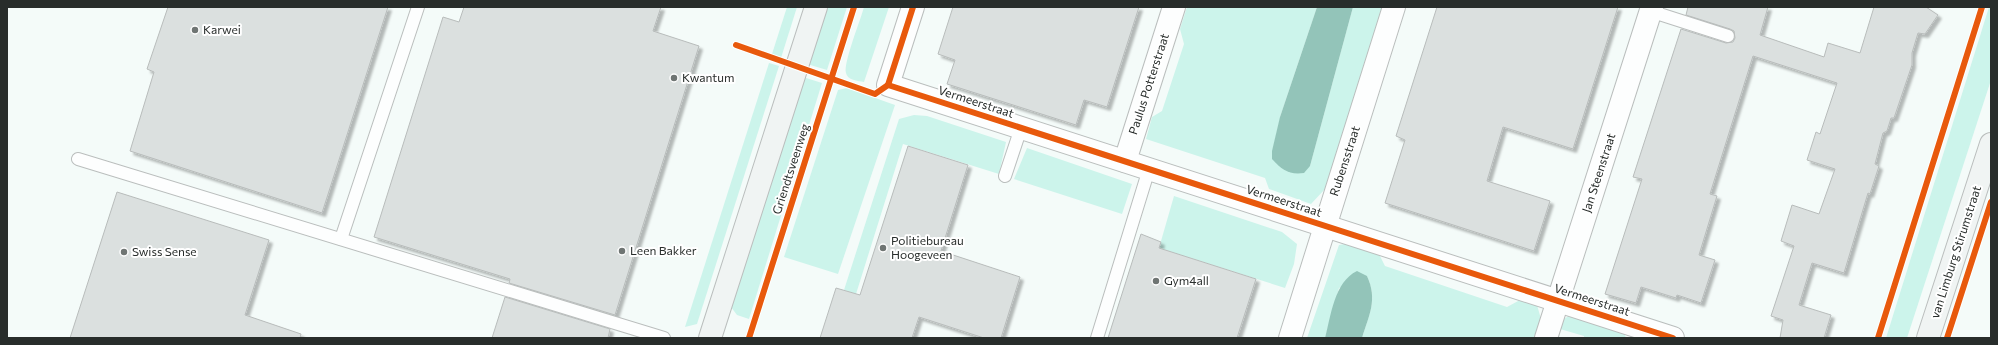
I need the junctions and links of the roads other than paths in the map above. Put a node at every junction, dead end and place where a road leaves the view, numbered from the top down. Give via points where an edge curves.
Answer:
1 (418, 7) edge
2 (816, 7) edge
3 (913, 7) edge
4 (1174, 7) edge
5 (1394, 7) edge
6 (1651, 9) edge
7 (1728, 36) dead end
8 (1021, 128) junction
9 (1991, 144) edge
10 (78, 159) dead end
11 (1124, 161) junction
12 (1149, 169) junction
13 (1005, 176) dead end
14 (1324, 226) junction
15 (341, 240) junction
16 (1558, 301) junction
17 (664, 338) edge
18 (710, 338) edge
19 (1097, 338) edge
20 (1290, 338) edge
21 (1546, 338) edge
22 (1673, 338) edge
23 (1928, 338) edge

1 - 15 lane
2 - 18 street, Griendtsveenweg
3 - 8 street, Vermeerstraat via 888,85
4 - 11 street, Paulus Potterstraat
5 - 14 street, Rubensstraat
6 - 7 lane
6 - 16 street, Jan Steenstraat
8 - 11 street, Vermeerstraat
8 - 13 lane
9 - 23 street, van Limburg Stirumstraat
10 - 15 lane
11 - 12 street, Vermeerstraat
12 - 14 street, Vermeerstraat
12 - 19 lane
14 - 16 street, Vermeerstraat
14 - 20 street, Rubensstraat
15 - 17 lane
16 - 21 street, Jan Steenstraat
16 - 22 street, Vermeerstraat

